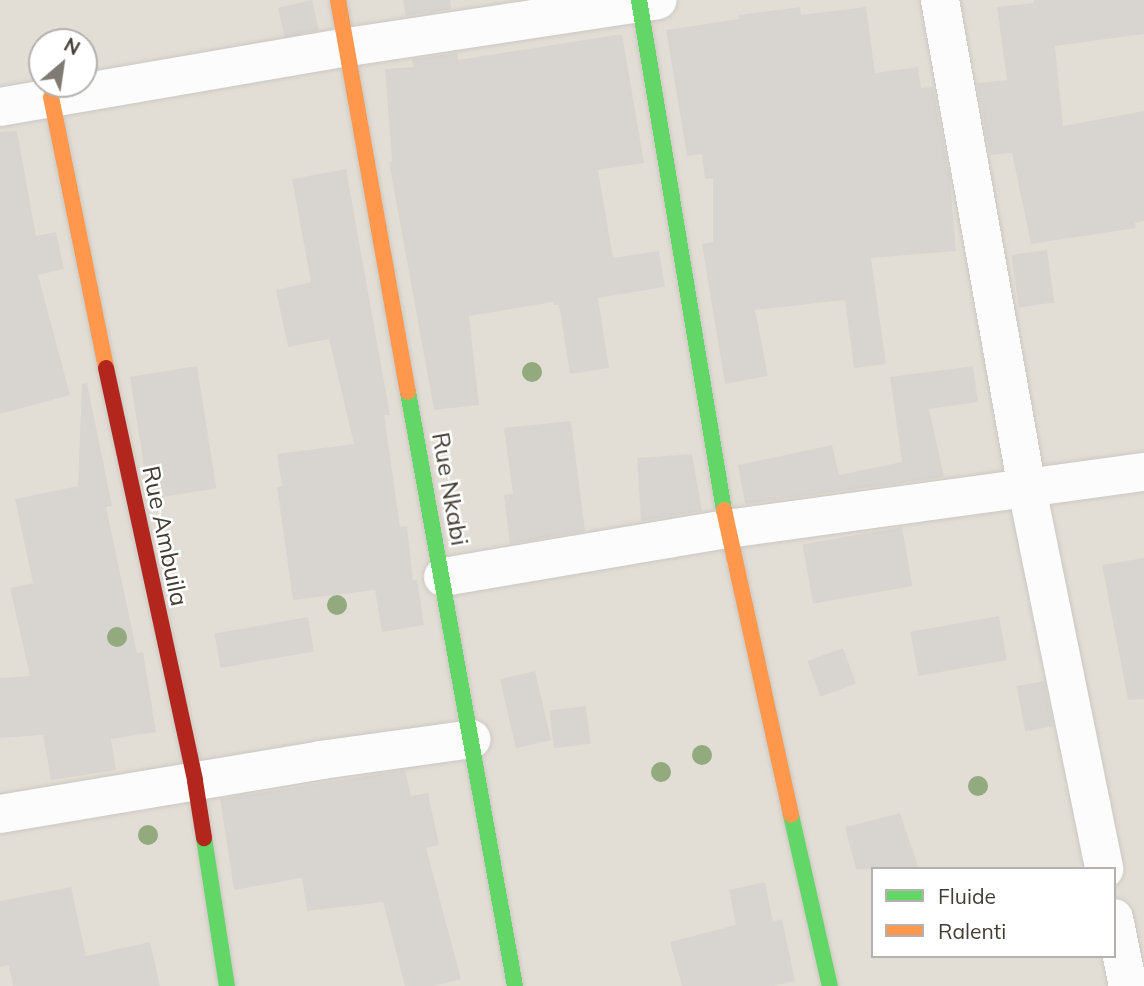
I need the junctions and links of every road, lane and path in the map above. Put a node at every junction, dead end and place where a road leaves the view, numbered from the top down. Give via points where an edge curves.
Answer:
1 (338, 0) edge
2 (940, 0) edge
3 (645, 1) edge
4 (348, 47) junction
5 (98, 89) edge
6 (46, 98) edge
7 (51, 98) edge
8 (0, 107) edge
9 (1144, 472) edge
10 (1027, 489) junction
11 (727, 528) junction
12 (443, 578) junction
13 (472, 739) junction
14 (195, 781) junction
15 (0, 814) edge
16 (1104, 867) edge
17 (1116, 928) edge
18 (227, 986) edge
19 (515, 986) edge
20 (830, 986) edge
21 (1128, 986) edge

1 - 4 street, Rue Nkabi
2 - 10 street
3 - 4 street
3 - 11 street
4 - 5 street
4 - 12 street, Rue Nkabi
6 - 8 street
7 - 14 street, Rue Ambuila
9 - 10 street
10 - 11 street
10 - 16 street
11 - 12 street
11 - 20 street
12 - 13 street, Rue Nkabi
13 - 14 street
13 - 19 street, Rue Nkabi
14 - 15 street
14 - 18 street, Rue Ambuila
17 - 21 street

